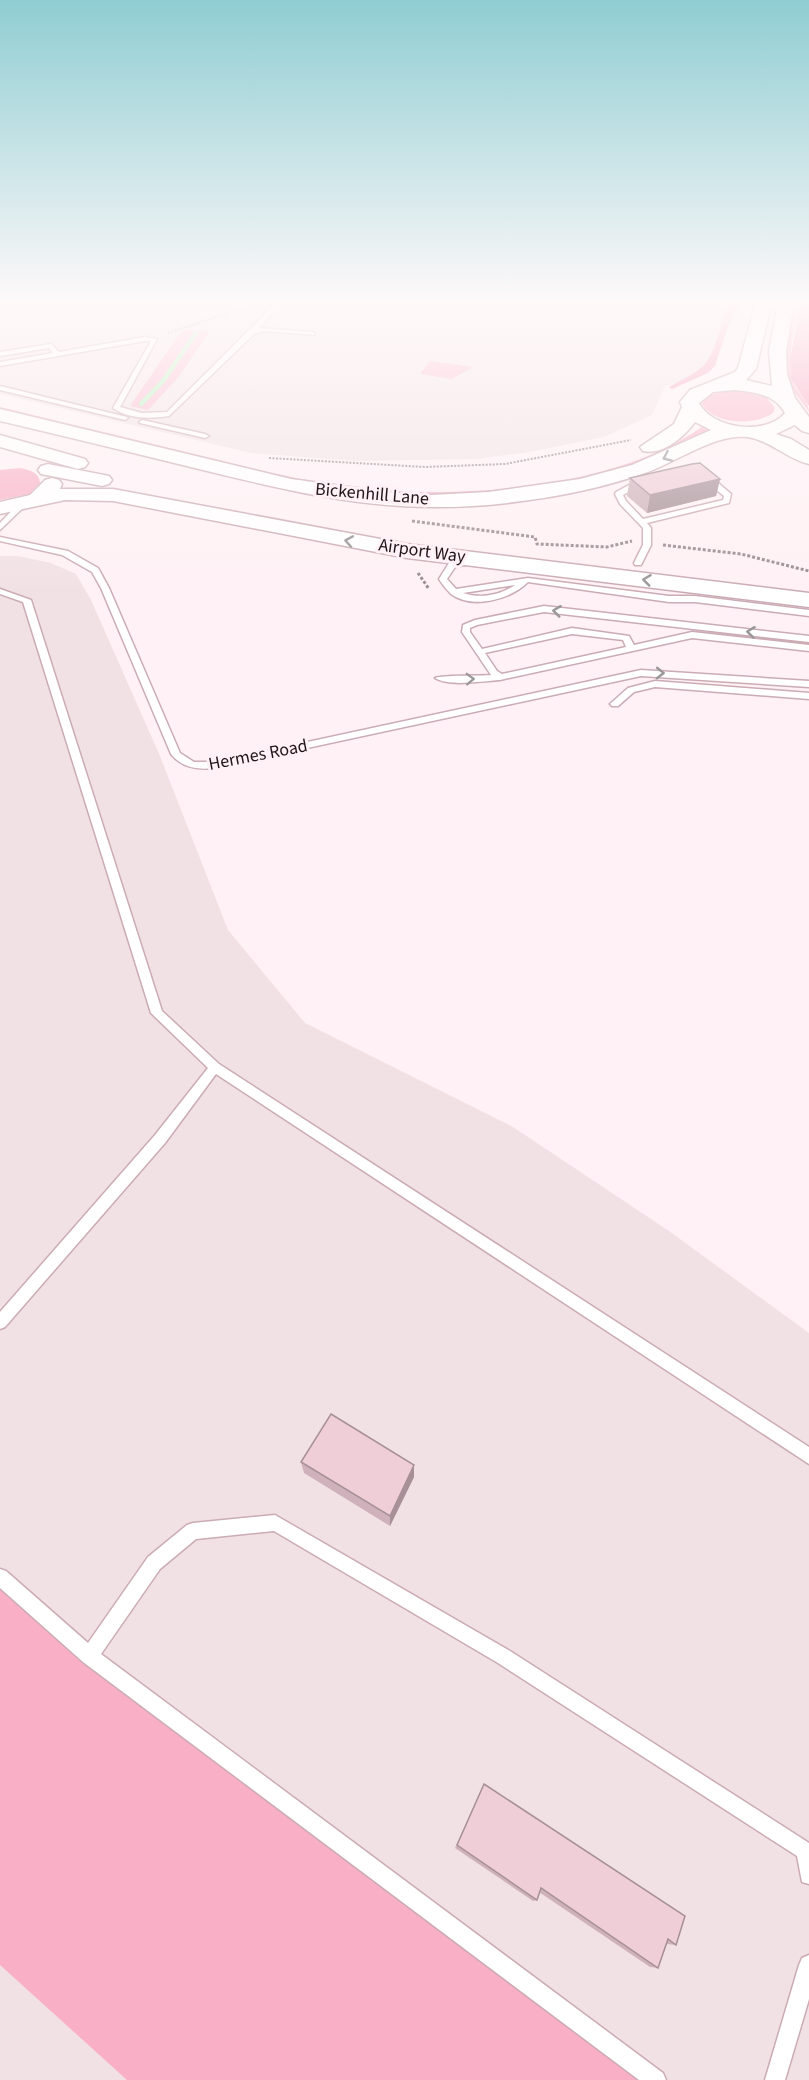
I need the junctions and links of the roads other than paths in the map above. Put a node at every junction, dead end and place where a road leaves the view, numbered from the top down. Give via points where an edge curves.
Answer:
1 (47, 399) edge
2 (119, 399) edge
3 (184, 399) edge
4 (690, 399) edge
5 (782, 399) edge
6 (787, 399) edge
7 (0, 404) edge
8 (790, 406) junction
9 (690, 409) junction
10 (0, 415) edge
11 (809, 427) edge
12 (745, 431) junction
13 (205, 436) dead end
14 (0, 441) edge
15 (6, 456) edge
16 (809, 458) edge
17 (48, 470) junction
18 (118, 474) dead end
19 (695, 475) edge
20 (138, 480) dead end
21 (653, 483) edge
22 (177, 494) junction
23 (30, 501) junction
24 (0, 508) edge
25 (642, 522) junction
26 (0, 528) edge
27 (0, 539) edge
28 (478, 559) junction
29 (638, 563) junction
30 (528, 580) junction
31 (809, 582) edge
32 (0, 591) edge
33 (454, 592) junction
34 (809, 600) edge
35 (809, 613) edge
36 (692, 630) junction
37 (809, 639) edge
38 (631, 648) junction
39 (809, 648) edge
40 (480, 652) junction
41 (500, 677) junction
42 (440, 678) dead end
43 (809, 684) edge
44 (809, 696) edge
45 (615, 704) dead end
46 (215, 1067) junction
47 (0, 1322) edge
48 (809, 1456) edge
49 (0, 1577) edge
50 (89, 1656) junction
51 (809, 1875) edge
52 (809, 1965) edge
53 (656, 2080) edge
54 (775, 2080) edge

1 - 13 lane
2 - 3 lane via 116,408 128,414 154,417 169,414
4 - 9 main road, Bickenhill Lane
5 - 8 main road
6 - 8 main road
7 - 9 main road, Bickenhill Lane via 290,473 391,488 507,485 581,473 658,443 688,420
8 - 11 main road
8 - 12 main road, Bickenhill Lane via 792,419 776,428
9 - 12 main road via 714,425
12 -> 10 main road, Bickenhill Lane via 716,435 639,469 581,485 488,498 431,501 291,485
12 - 16 main road via 784,443
14 - 18 main road
15 - 17 main road, Airport Way
17 - 22 main road, Airport Way
17 - 23 main road via 53,478 51,488
19 - 25 lane via 706,477 728,495 726,501
20 - 22 main road
21 - 25 lane via 619,494
22 - 29 main road, Airport Way via 423,538
23 - 24 main road, Airport Way
23 - 26 lane
28 -> 23 main road, Airport Way via 407,551 113,495 66,494
25 - 29 lane via 647,528 647,543
27 -> 43 lane, Hermes Road via 65,553 94,570 176,754 194,766 215,765 641,673
28 - 33 lane via 452,566 443,579
34 -> 28 main road, Airport Way
29 - 31 main road, Airport Way
30 - 33 lane
30 - 33 lane via 485,599 466,598
30 - 35 lane
32 - 46 lane via 27,600 156,1013
37 -> 36 lane
36 - 38 lane
36 - 39 lane
36 -> 40 lane via 544,609 466,627
38 - 40 lane via 626,638 572,630
38 - 41 lane
40 - 41 lane
42 -> 41 lane
44 - 45 lane via 655,684 631,690
46 - 47 lane via 160,1139
46 - 48 lane
49 - 50 lane
50 - 51 lane via 154,1563 193,1531 275,1523 504,1657 805,1851
50 - 53 lane
52 - 54 lane

